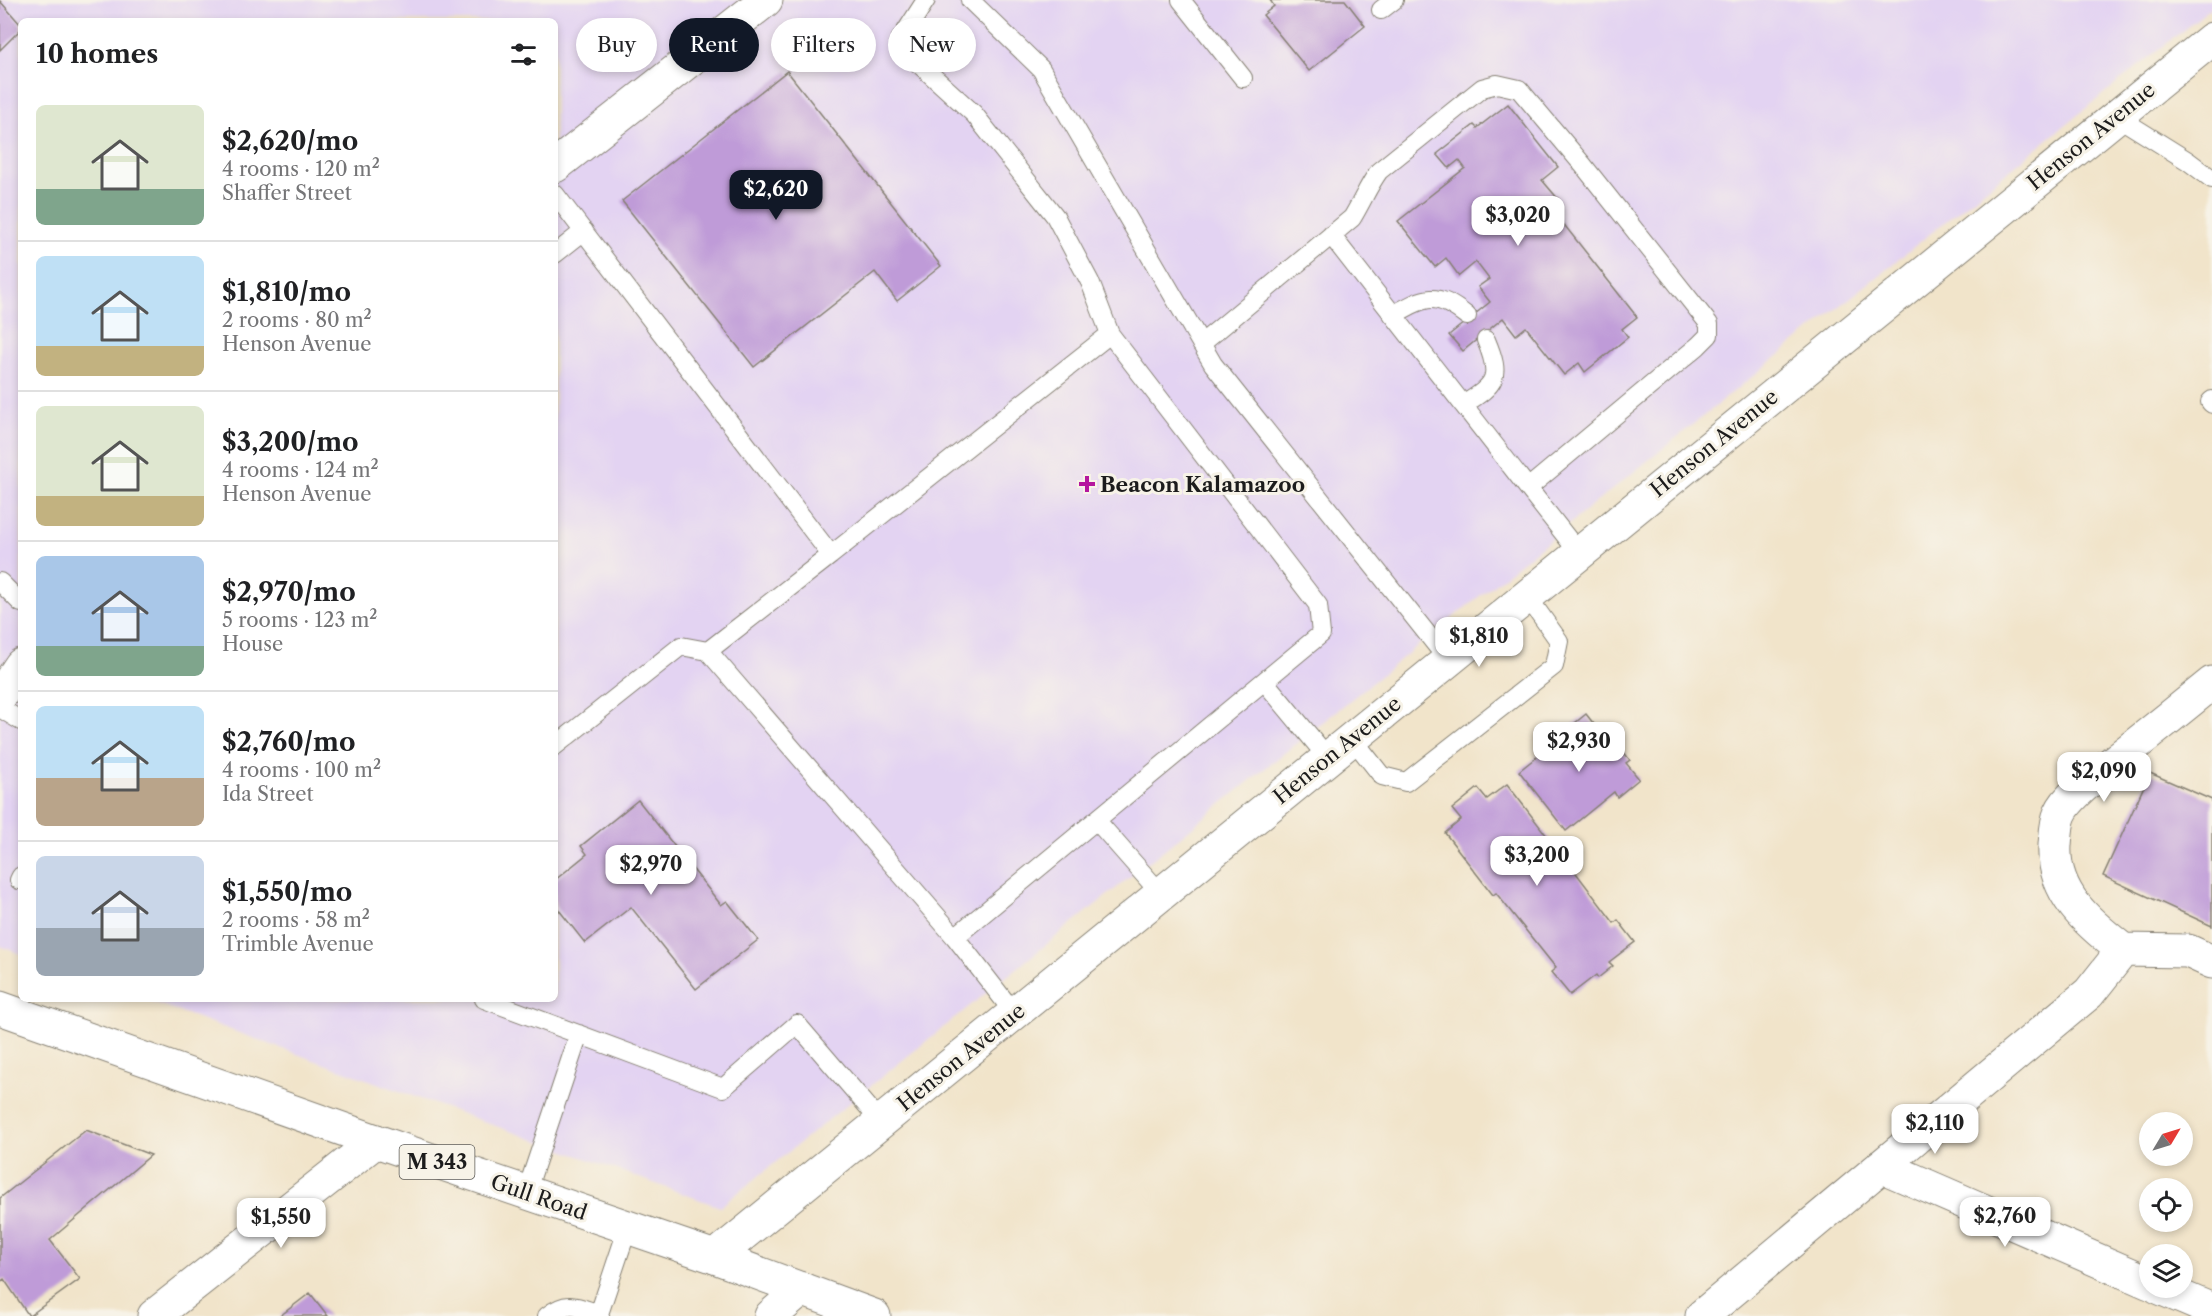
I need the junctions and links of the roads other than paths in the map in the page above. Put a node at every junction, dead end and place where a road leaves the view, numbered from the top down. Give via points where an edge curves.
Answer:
1 (766, 0) edge
2 (926, 0) edge
3 (970, 0) edge
4 (1181, 0) edge
5 (2212, 39) edge
6 (1243, 78) dead end
7 (2116, 116) junction
8 (558, 164) edge
9 (2212, 179) edge
10 (558, 198) edge
11 (584, 231) junction
12 (1331, 235) junction
13 (558, 252) edge
14 (1393, 315) junction
15 (1467, 316) dead end
16 (1110, 334) junction
17 (1486, 340) dead end
18 (1201, 344) junction
19 (1463, 405) junction
20 (1528, 488) junction
21 (1579, 553) junction
22 (831, 555) junction
23 (0, 582) edge
24 (1527, 596) junction
25 (18, 600) edge
26 (708, 651) junction
27 (1448, 660) junction
28 (18, 669) edge
29 (1265, 681) junction
30 (2212, 683) edge
31 (0, 696) edge
32 (0, 708) edge
33 (18, 719) edge
34 (558, 744) edge
35 (1340, 748) junction
36 (1096, 820) junction
37 (1161, 894) junction
38 (955, 937) junction
39 (2123, 950) junction
40 (2212, 962) edge
41 (492, 1002) edge
42 (0, 1008) edge
43 (1014, 1013) junction
44 (579, 1034) junction
45 (881, 1122) junction
46 (376, 1141) junction
47 (1881, 1166) junction
48 (526, 1193) junction
49 (628, 1227) junction
50 (715, 1257) junction
51 (2139, 1278) edge
52 (802, 1289) junction
53 (2184, 1298) edge
54 (2212, 1310) edge
55 (599, 1315) edge
56 (154, 1316) edge
57 (546, 1316) edge
58 (771, 1316) edge
59 (874, 1316) edge
60 (1702, 1316) edge

1 - 8 street
2 - 16 lane via 899,42 974,114 1055,216 1090,282
3 - 18 lane via 1041,69
4 - 6 lane
5 - 7 street, Henson Avenue
7 - 9 lane
7 - 21 street, Henson Avenue
10 - 11 lane
11 - 13 lane
11 - 22 lane
12 - 14 lane
12 - 18 lane
12 - 20 lane via 1352,218 1379,171 1482,88 1497,84 1519,89 1708,324 1709,335 1698,346
14 - 15 lane via 1434,298 1450,303
14 - 19 lane
16 - 22 lane
16 - 29 lane via 1318,605 1321,634
17 - 19 lane via 1495,367 1493,380
18 - 27 lane
19 - 20 lane
20 - 21 lane
21 - 24 street, Henson Avenue
22 - 26 lane
23 - 25 lane
24 - 27 street, Henson Avenue
24 - 35 lane via 1559,641 1554,666 1406,782 1382,776
26 - 34 lane via 681,646
26 - 38 lane
27 - 35 street, Henson Avenue
28 - 31 street
29 - 35 lane
29 - 36 lane
30 - 39 street via 2092,780 2060,813 2054,858 2058,877 2091,926
32 - 33 lane
35 - 37 street, Henson Avenue
36 - 37 lane
36 - 38 lane
37 - 43 street, Henson Avenue
38 - 43 lane
39 - 40 street via 2188,951
39 - 47 street via 2089,993
41 - 44 lane
42 - 46 street, Gull Road / M 343
43 - 45 street, Henson Avenue
44 - 45 lane via 723,1088 797,1023
44 - 48 lane
45 - 50 street, Henson Avenue
46 - 48 street, Gull Road / M 343
46 - 56 street
47 - 51 street
47 - 60 street
48 - 49 street, Gull Road / M 343
49 - 50 street, Gull Road / M 343
49 - 55 lane
50 - 52 street, Gull Road / M 343
52 - 58 street
52 - 59 street, Gull Road / M 343
53 - 54 street
55 - 57 lane via 572,1305 557,1308

